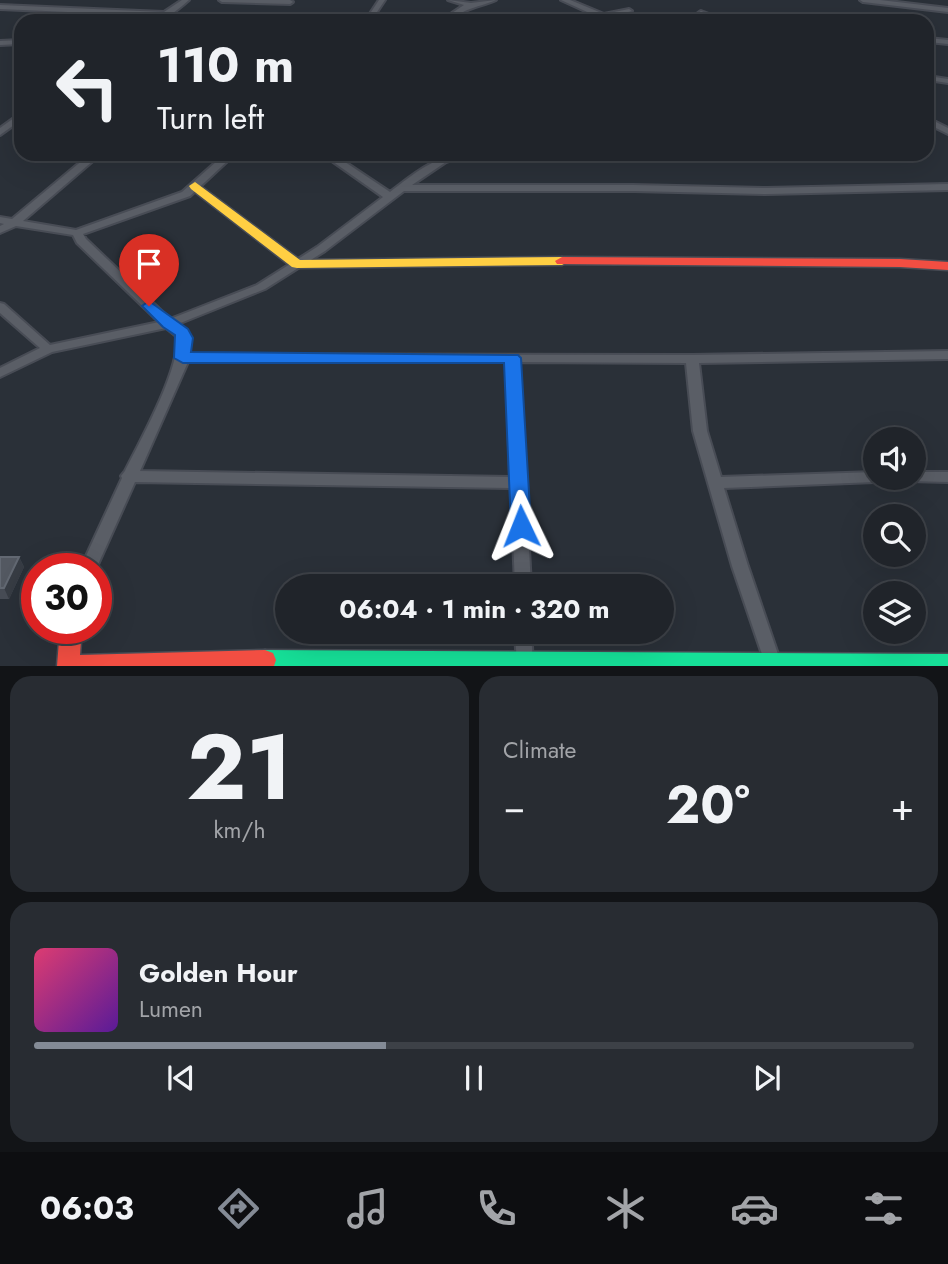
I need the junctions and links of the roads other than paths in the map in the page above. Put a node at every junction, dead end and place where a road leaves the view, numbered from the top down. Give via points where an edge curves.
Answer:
1 (90, 0) edge
2 (186, 0) edge
3 (222, 0) edge
4 (451, 0) edge
5 (493, 0) edge
6 (564, 0) edge
7 (863, 0) edge
8 (291, 1) edge
9 (1, 3) edge
10 (471, 5) junction
11 (76, 10) junction
12 (948, 10) edge
13 (629, 11) dead end
14 (167, 13) joint
15 (283, 13) dead end
16 (454, 14) edge
17 (597, 14) edge
18 (613, 14) edge
19 (14, 121) edge
20 (0, 132) edge
21 (88, 161) edge
22 (222, 161) edge
23 (337, 161) edge
24 (442, 161) edge
25 (195, 186) junction
26 (948, 187) edge
27 (401, 188) junction
28 (390, 197) junction
29 (0, 220) edge
30 (15, 222) junction
31 (0, 230) edge
32 (77, 233) junction
33 (297, 264) junction
34 (948, 266) edge
35 (0, 307) edge
36 (168, 324) junction
37 (48, 349) junction
38 (948, 355) edge
39 (183, 358) junction
40 (512, 358) junction
41 (692, 359) junction
42 (0, 373) edge
43 (128, 476) junction
44 (863, 477) edge
45 (926, 477) edge
46 (948, 477) edge
47 (519, 483) junction
48 (715, 483) junction
49 (95, 553) edge
50 (523, 574) edge
51 (70, 644) edge
52 (523, 644) edge
53 (524, 664) edge
54 (948, 664) edge
55 (774, 665) edge

1 - 11 street
2 - 14 street
3 - 8 street
4 - 10 street
5 - 10 street
6 - 17 street
7 - 12 street
8 - 15 street
9 - 11 street
10 - 16 street
11 - 14 street
13 - 18 street
19 - 20 street
21 - 30 street
22 - 25 street
23 - 28 street
24 - 27 street
25 - 32 street via 179,198
25 - 33 street
26 - 27 street via 766,191
27 - 28 street
28 - 33 street
29 - 30 street
30 - 31 street
30 - 32 street
32 - 36 street
33 - 34 street via 618,260
33 - 36 street via 261,287
35 - 37 street
36 - 37 street
36 - 39 street via 185,338
37 - 42 street
38 - 41 street
39 - 40 street
39 - 43 street
40 - 41 street
40 - 47 street
41 - 48 street via 699,430
43 - 47 street
43 - 49 street
44 - 48 street
45 - 46 street
47 - 50 street
48 - 55 street
51 - 53 street via 68,666 260,660
52 - 53 street
53 - 55 street
54 - 55 street

